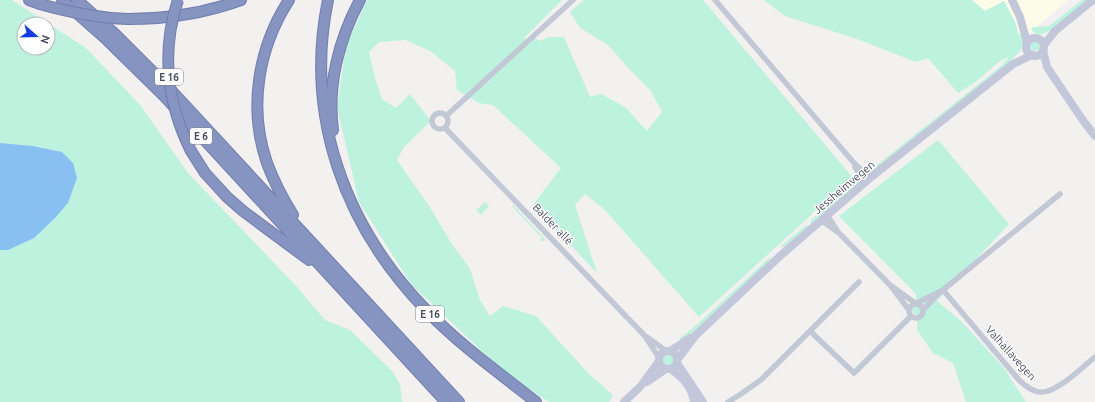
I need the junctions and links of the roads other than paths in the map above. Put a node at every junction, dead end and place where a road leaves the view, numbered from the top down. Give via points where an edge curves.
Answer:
1 (29, 0) edge
2 (62, 0) edge
3 (78, 0) edge
4 (178, 0) edge
5 (241, 0) edge
6 (290, 0) edge
7 (328, 0) edge
8 (572, 0) edge
9 (715, 0) edge
10 (1012, 0) edge
11 (1093, 0) edge
12 (359, 3) edge
13 (1020, 17) junction
14 (1055, 31) junction
15 (1036, 38) junction
16 (1026, 45) junction
17 (1044, 47) junction
18 (1033, 56) junction
19 (1013, 64) junction
20 (1047, 67) junction
21 (446, 116) junction
22 (445, 128) junction
23 (1095, 136) edge
24 (867, 180) junction
25 (1060, 194) dead end
26 (351, 201) junction
27 (824, 218) junction
28 (838, 232) junction
29 (306, 235) junction
30 (333, 279) junction
31 (859, 282) dead end
32 (890, 285) junction
33 (942, 290) junction
34 (916, 303) junction
35 (923, 310) junction
36 (910, 313) junction
37 (810, 331) junction
38 (696, 335) junction
39 (645, 336) junction
40 (668, 351) junction
41 (1095, 357) edge
42 (659, 360) junction
43 (677, 361) junction
44 (669, 369) junction
45 (640, 387) junction
46 (446, 402) edge
47 (459, 402) edge
48 (536, 402) edge
49 (624, 402) edge
50 (694, 402) edge
51 (700, 402) edge
52 (704, 402) edge
53 (727, 402) edge

1 - 5 highway, bridge via 62,10 128,19 180,16
2 - 30 highway, E 6 via 158,90
3 - 29 highway, E 6 via 170,88
4 - 30 highway, E 16, bridge via 169,37 169,76 176,115 191,151 210,179 231,202
6 - 29 highway via 275,26 264,53 258,87 258,115 271,174
7 - 26 highway, E 16 via 323,31 324,106 339,175
8 - 21 street
9 - 24 street
10 - 13 main road
11 - 14 main road
12 - 26 highway, E 16 via 345,32 338,56 332,101 336,152
13 - 15 main road
13 - 16 main road
14 - 15 main road
14 - 17 main road
15 - 16 main road via 1030,38
15 - 17 main road via 1042,41
16 - 18 main road via 1028,53
16 - 19 main road, Jessheimvegen
17 - 18 main road via 1039,55
17 - 20 main road
18 - 19 main road, Jessheimvegen
18 - 20 main road
19 - 24 main road, Jessheimvegen
20 - 23 main road
21 - 22 street via 448,121
21 - 22 street via 437,114 432,121 438,129
22 - 39 street, Balder allé
24 - 27 main road, Jessheimvegen
25 - 33 street
26 - 48 highway, E 16 via 382,255 419,302 458,340
27 - 28 street
27 - 28 street
27 - 38 main road, Jessheimvegen
28 - 32 street
29 - 47 highway, E 6
30 - 46 highway, E 6
31 - 37 street
32 - 34 street
32 - 36 street
33 - 34 street
33 - 35 street
33 - 41 street, Valhallavegen via 1019,380 1032,390 1052,390
34 - 35 street
34 - 36 street via 910,306
35 - 36 street via 919,317 914,318
36 - 37 street via 854,373
37 - 53 street via 762,379
38 - 40 main road, Jessheimvegen
38 - 43 main road, Jessheimvegen
39 - 40 street, Balder allé
39 - 42 street, Balder allé
40 - 42 main road via 661,355
40 - 43 main road via 676,355
42 - 44 main road via 662,367
42 - 45 main road
43 - 44 main road via 675,367
43 - 52 main road
44 - 45 main road
44 - 50 main road via 686,382
45 - 49 main road
51 - 52 main road

